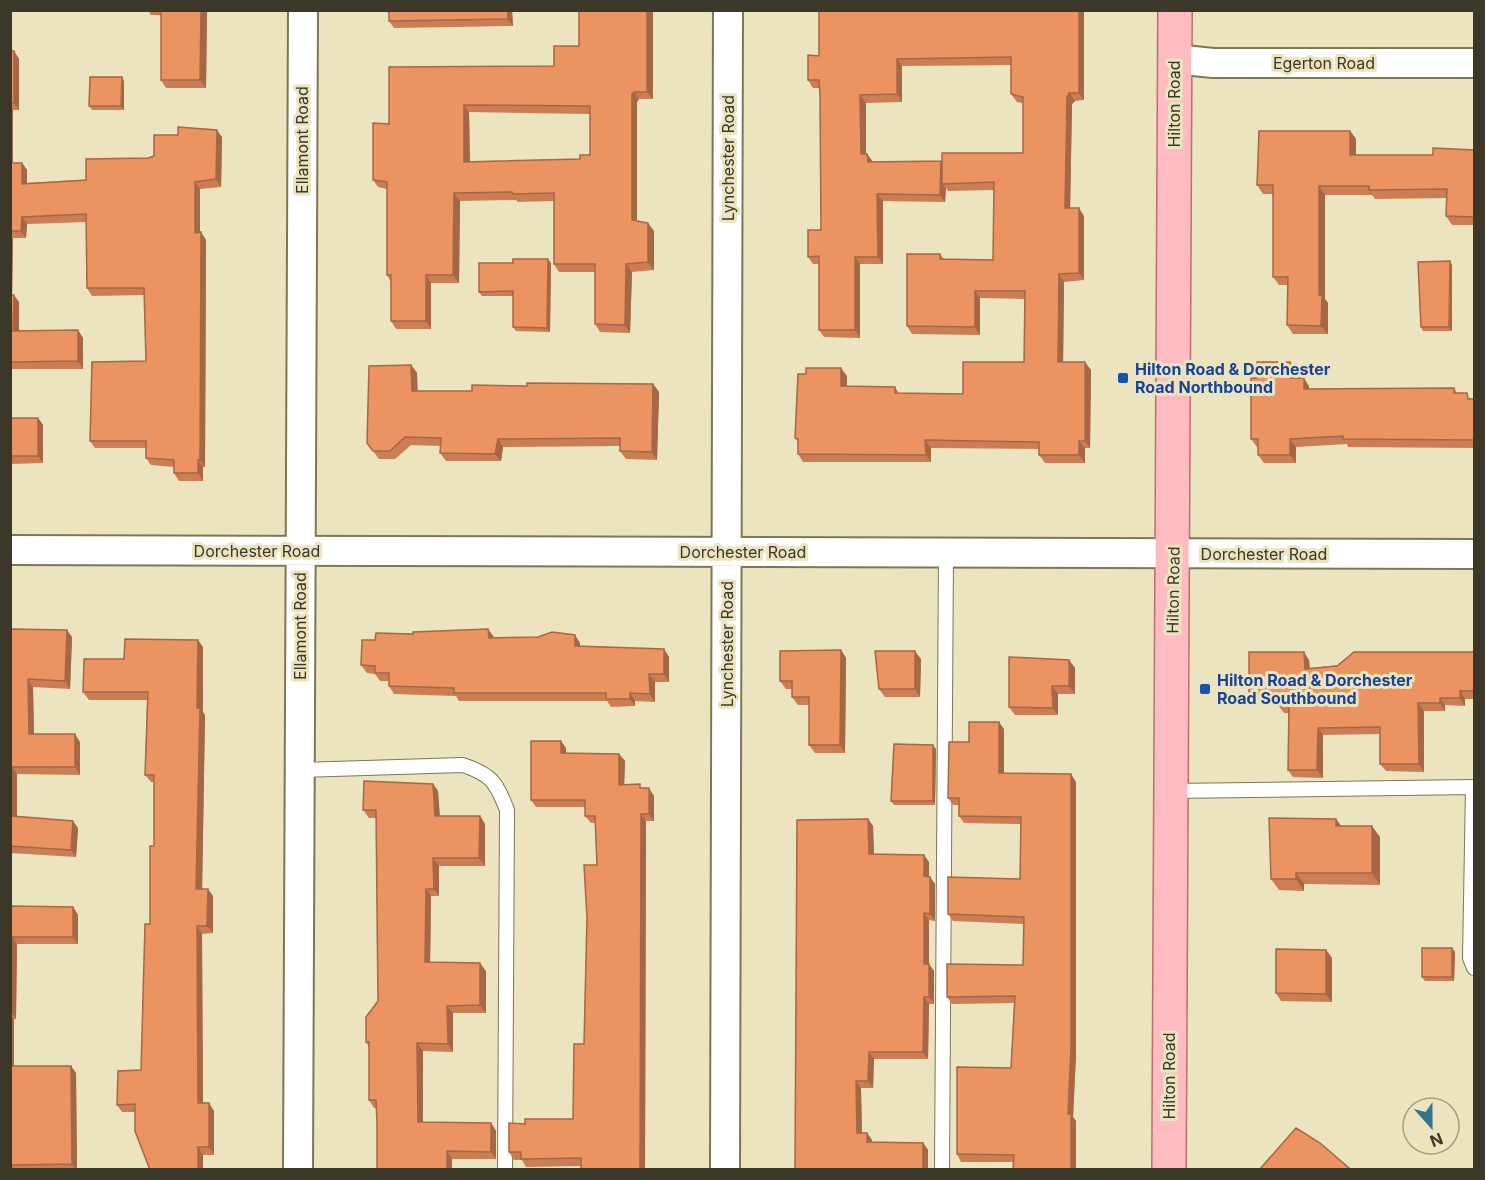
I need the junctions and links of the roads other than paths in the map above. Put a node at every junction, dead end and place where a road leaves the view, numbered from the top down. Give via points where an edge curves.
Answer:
1 (303, 10) edge
2 (728, 10) edge
3 (1175, 10) edge
4 (1174, 59) junction
5 (1474, 63) edge
6 (10, 550) edge
7 (301, 551) junction
8 (727, 552) junction
9 (946, 553) junction
10 (1174, 554) junction
11 (1474, 554) edge
12 (300, 770) junction
13 (1474, 787) edge
14 (1170, 791) junction
15 (1474, 968) edge
16 (298, 1170) edge
17 (505, 1170) edge
18 (725, 1170) edge
19 (942, 1170) edge
20 (1169, 1170) edge

1 - 7 street, Ellamont Road
2 - 8 street, Lynchester Road
3 - 4 main road, Hilton Road
4 - 5 street, Egerton Road via 1225,63
4 - 10 main road, Hilton Road
6 - 7 street, Dorchester Road
7 - 8 street, Dorchester Road
7 - 12 street, Ellamont Road
8 - 9 street, Dorchester Road
8 - 18 street, Lynchester Road
9 - 10 street, Dorchester Road
9 - 19 lane
10 - 11 street, Dorchester Road
10 - 14 main road, Hilton Road
12 - 16 street, Ellamont Road
12 - 17 lane via 463,765 486,773 499,788 507,810
13 - 14 lane
13 - 15 lane via 1470,958
14 - 20 main road, Hilton Road

